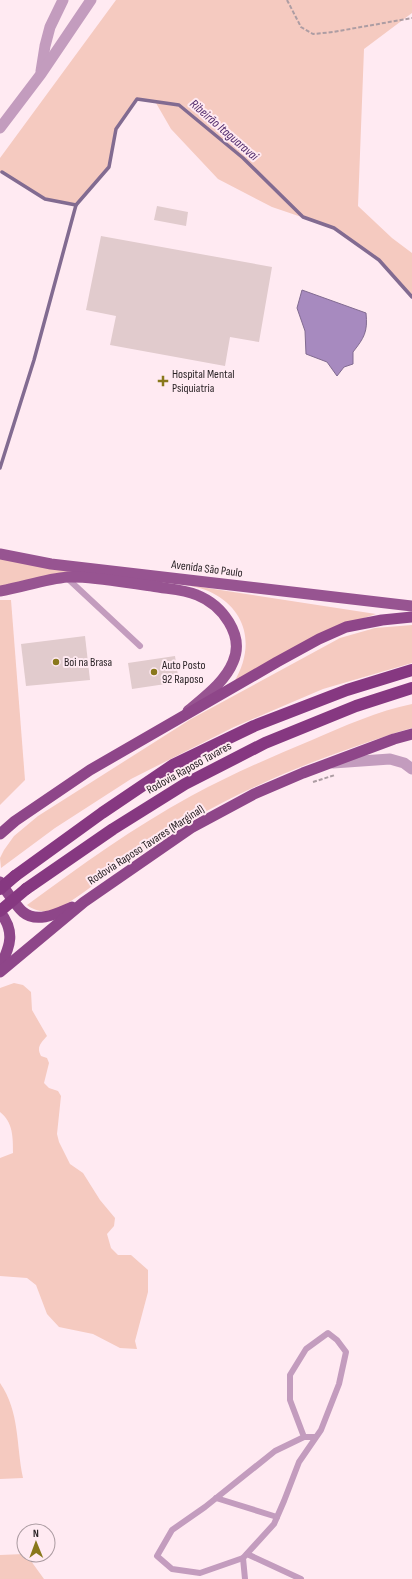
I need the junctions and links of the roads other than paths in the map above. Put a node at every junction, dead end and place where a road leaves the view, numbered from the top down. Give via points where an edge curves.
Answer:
1 (63, 0) edge
2 (91, 0) edge
3 (41, 74) junction
4 (0, 128) edge
5 (0, 554) edge
6 (66, 578) junction
7 (0, 591) edge
8 (412, 606) edge
9 (412, 617) edge
10 (140, 646) dead end
11 (412, 670) edge
12 (412, 688) edge
13 (182, 717) junction
14 (412, 734) edge
15 (329, 764) junction
16 (412, 769) edge
17 (15, 822) junction
18 (0, 834) edge
19 (0, 844) edge
20 (0, 882) edge
21 (0, 889) edge
22 (84, 902) junction
23 (0, 912) edge
24 (0, 966) edge
25 (0, 972) edge
26 (315, 1436) junction
27 (304, 1437) junction
28 (216, 1498) junction
29 (277, 1517) junction
30 (245, 1556) junction
31 (245, 1579) edge
32 (301, 1579) edge

1 - 3 street via 50,27
2 - 3 street
3 - 4 street
5 - 8 main road, Avenida São Paulo via 51,564
6 - 7 main road, Avenida São Paulo
6 - 10 lane
6 - 13 main road, Avenida São Paulo via 75,577 188,592 209,601 226,617 235,637 234,661 221,681
9 - 13 highway via 346,627 277,662
11 - 21 highway, Rodovia Raposo Tavares, bridge via 347,690 254,726 173,765 102,813
12 - 23 highway, Rodovia Raposo Tavares, bridge via 356,706 265,743 185,784 113,829 26,889
13 - 17 highway via 90,770
14 - 15 highway, Rodovia Raposo Tavares (Marginal)
15 - 16 street via 390,759 404,763
15 - 22 highway, Rodovia Raposo Tavares (Marginal) via 254,794 191,828
17 - 18 highway
17 - 19 highway
20 - 22 highway via 23,912 32,916 56,914
22 - 25 highway, Rodovia Raposo Tavares (Marginal)
23 - 24 highway via 7,922 10,945
26 - 27 lane
26 - 27 lane via 321,1430 339,1384 346,1352 328,1333 306,1349 290,1375 290,1400
26 - 29 lane via 299,1462
27 - 28 lane via 275,1451
28 - 29 lane
28 - 30 lane via 172,1530 158,1556 172,1568 200,1573
29 - 30 lane via 274,1524
30 - 31 lane
30 - 32 lane

